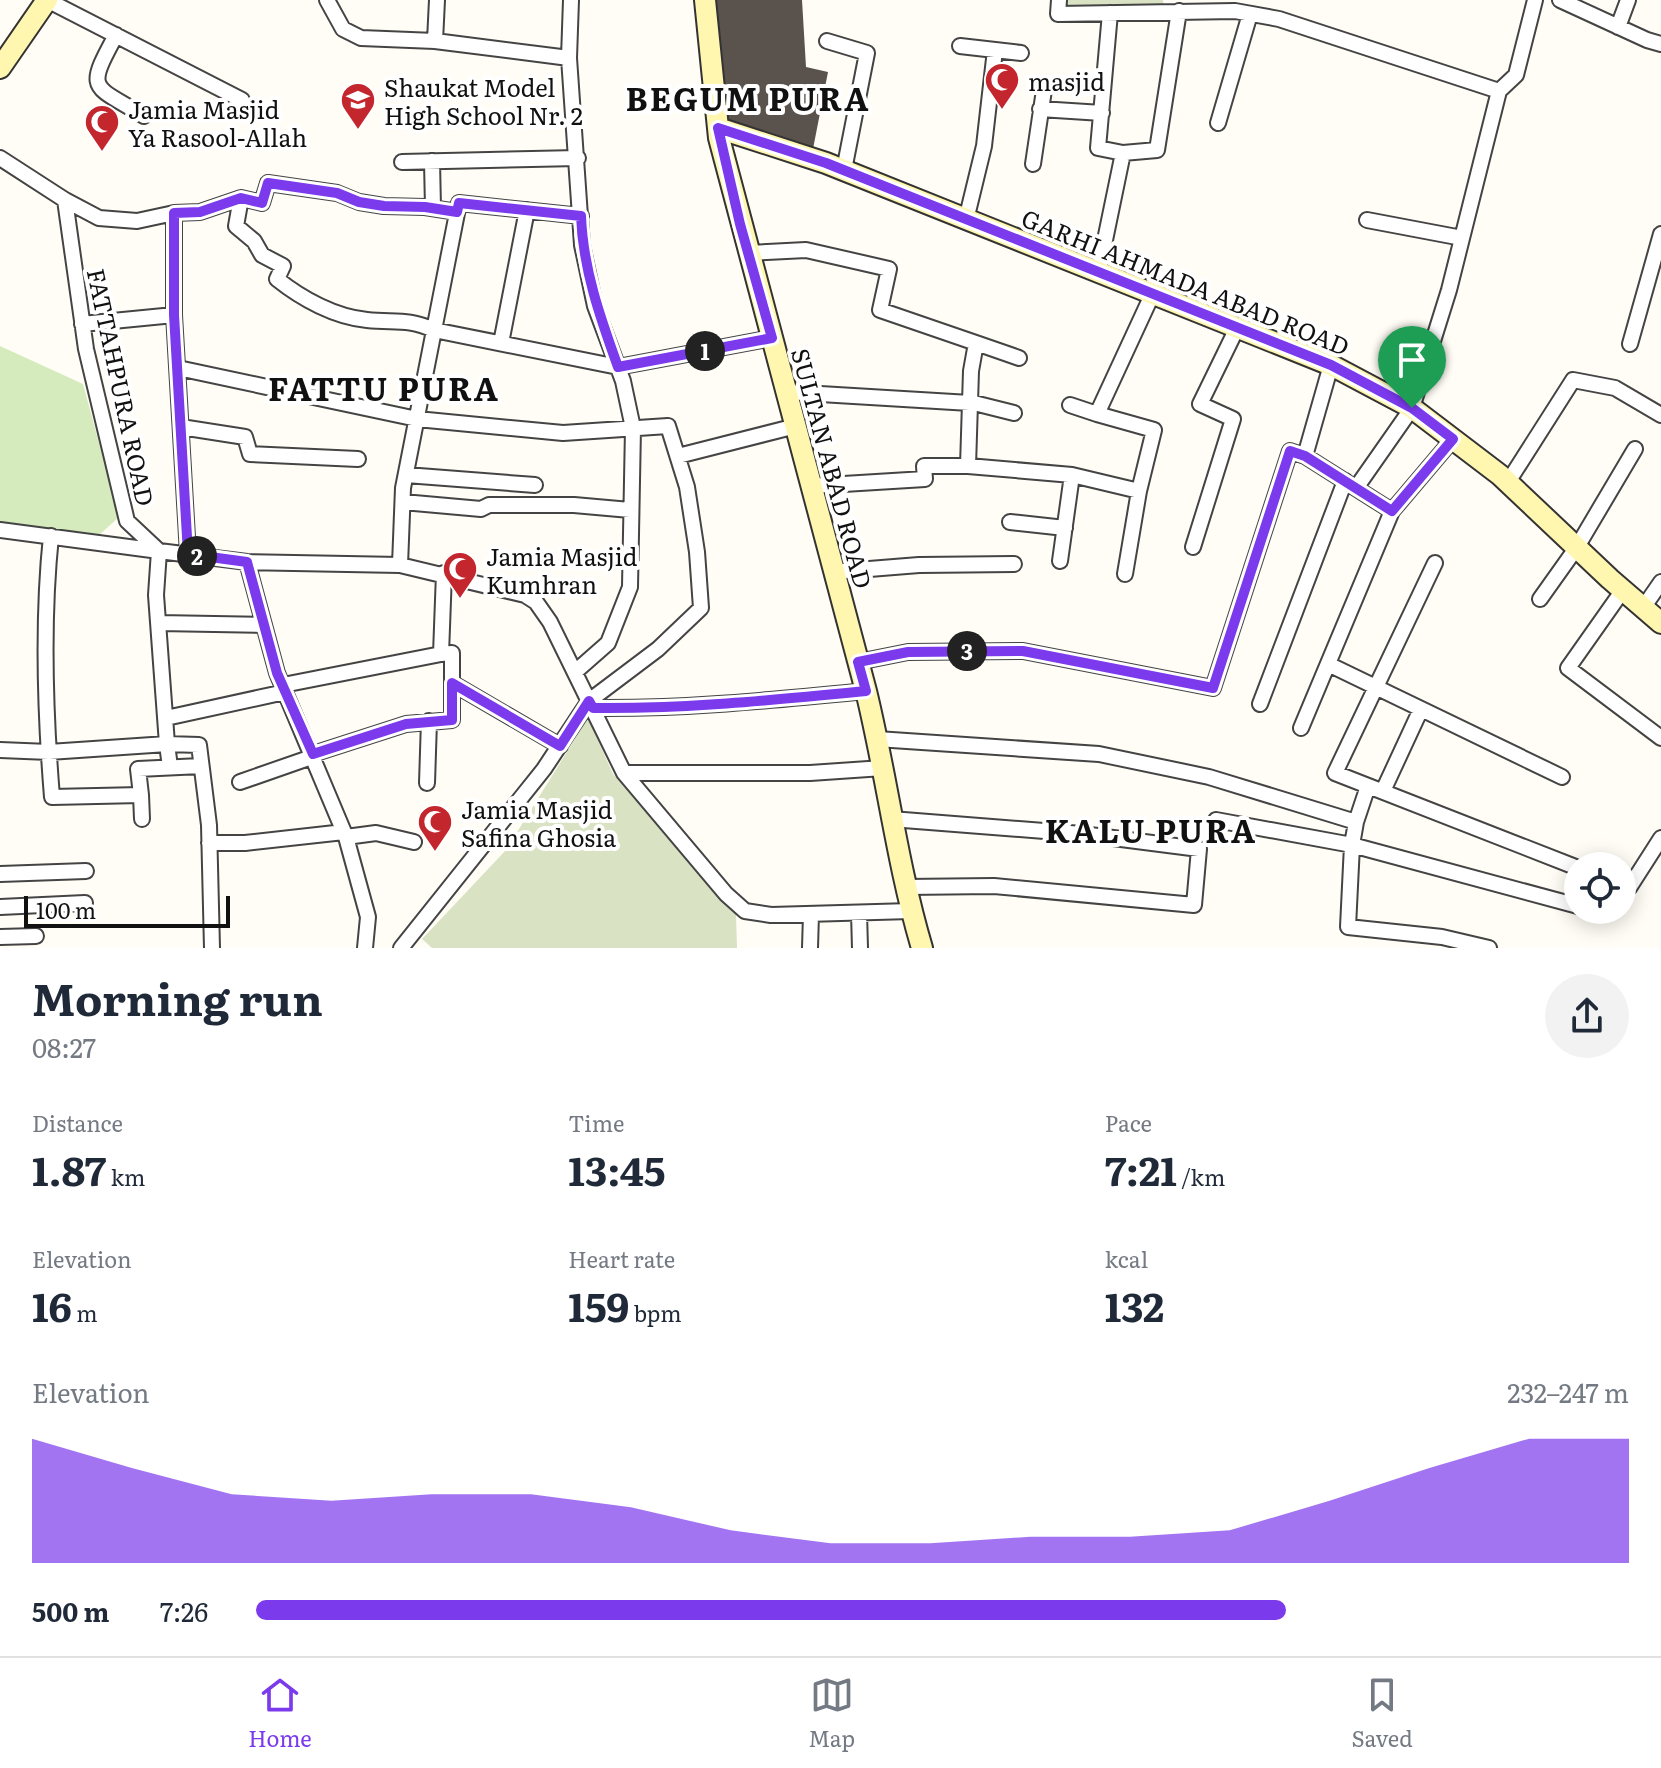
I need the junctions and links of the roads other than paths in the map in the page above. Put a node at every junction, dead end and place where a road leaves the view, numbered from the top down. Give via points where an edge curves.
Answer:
1 (47, 0) edge
2 (327, 0) edge
3 (437, 0) edge
4 (571, 0) edge
5 (705, 0) edge
6 (1535, 0) edge
7 (1560, 0) edge
8 (1628, 0) edge
9 (1059, 7) edge
10 (1188, 7) edge
11 (1110, 13) junction
12 (1250, 14) junction
13 (1618, 27) junction
14 (116, 35) junction
15 (435, 41) junction
16 (827, 41) dead end
17 (1661, 44) edge
18 (960, 46) dead end
19 (995, 50) junction
20 (1021, 53) dead end
21 (569, 58) junction
22 (0, 68) edge
23 (1044, 90) dead end
24 (1499, 91) junction
25 (242, 100) dead end
26 (1040, 109) junction
27 (1102, 113) junction
28 (144, 116) dead end
29 (1218, 123) dead end
30 (718, 128) junction
31 (1123, 153) junction
32 (0, 158) edge
33 (578, 158) junction
34 (432, 161) junction
35 (402, 162) dead end
36 (1033, 164) dead end
37 (844, 170) junction
38 (241, 198) junction
39 (65, 200) junction
40 (433, 208) junction
41 (527, 210) junction
42 (457, 212) junction
43 (174, 213) junction
44 (581, 216) junction
45 (966, 220) junction
46 (1367, 220) dead end
47 (1661, 234) edge
48 (1462, 238) junction
49 (748, 253) junction
50 (1098, 274) junction
51 (1152, 295) junction
52 (174, 315) junction
53 (82, 324) junction
54 (1237, 328) junction
55 (434, 330) junction
56 (772, 338) junction
57 (501, 343) junction
58 (976, 343) junction
59 (1630, 344) dead end
60 (1019, 358) dead end
61 (1331, 365) junction
62 (618, 367) junction
63 (178, 368) junction
64 (787, 392) junction
65 (970, 402) junction
66 (1070, 405) dead end
67 (1412, 408) junction
68 (1014, 413) dead end
69 (1097, 414) junction
70 (1661, 415) edge
71 (417, 419) junction
72 (796, 426) junction
73 (181, 427) junction
74 (633, 428) junction
75 (1453, 439) junction
76 (1635, 449) dead end
77 (678, 456) junction
78 (1305, 456) junction
79 (358, 459) dead end
80 (968, 466) junction
81 (406, 475) junction
82 (1072, 475) junction
83 (1508, 482) junction
84 (535, 485) dead end
85 (1350, 485) junction
86 (811, 486) junction
87 (1139, 491) junction
88 (403, 502) junction
89 (630, 510) junction
90 (1392, 511) junction
91 (127, 521) junction
92 (1010, 522) dead end
93 (1065, 528) junction
94 (0, 530) edge
95 (51, 536) junction
96 (105, 544) junction
97 (1193, 547) dead end
98 (1577, 547) junction
99 (159, 551) junction
100 (188, 554) junction
101 (1060, 561) dead end
102 (247, 562) junction
103 (1435, 563) dead end
104 (1014, 564) dead end
105 (400, 565) junction
106 (832, 572) junction
107 (444, 573) junction
108 (1125, 574) dead end
109 (1661, 582) edge
110 (1623, 590) junction
111 (1540, 599) dead end
112 (1643, 608) junction
113 (159, 623) junction
114 (1661, 623) edge
115 (264, 625) junction
116 (441, 654) junction
117 (858, 662) junction
118 (1328, 664) junction
119 (575, 672) junction
120 (452, 683) junction
121 (1376, 687) junction
122 (284, 689) junction
123 (866, 691) junction
124 (591, 704) junction
125 (1260, 704) dead end
126 (1421, 709) junction
127 (166, 718) junction
128 (429, 721) junction
129 (1301, 728) dead end
130 (1661, 738) edge
131 (877, 739) junction
132 (167, 744) junction
133 (560, 746) junction
134 (0, 750) edge
135 (49, 752) junction
136 (313, 754) junction
137 (201, 766) junction
138 (170, 767) junction
139 (883, 768) junction
140 (624, 773) junction
141 (1562, 777) dead end
142 (240, 782) dead end
143 (427, 783) dead end
144 (1368, 786) junction
145 (1383, 791) junction
146 (141, 795) junction
147 (142, 819) dead end
148 (891, 819) junction
149 (1216, 820) dead end
150 (1356, 822) junction
151 (345, 835) junction
152 (1661, 838) edge
153 (414, 842) dead end
154 (209, 843) junction
155 (1352, 845) junction
156 (1564, 862) edge
157 (86, 871) dead end
158 (0, 874) edge
159 (1636, 877) edge
160 (905, 887) junction
161 (1564, 902) edge
162 (85, 903) dead end
163 (0, 907) edge
164 (911, 911) junction
165 (859, 913) junction
166 (811, 914) junction
167 (36, 936) dead end
168 (0, 937) edge
169 (212, 948) edge
170 (365, 948) edge
171 (401, 948) edge
172 (810, 948) edge
173 (860, 948) edge
174 (922, 948) edge
175 (1489, 948) edge

1 - 14 street
1 - 22 street
2 - 15 street via 343,29 354,36
3 - 15 street
4 - 21 street
5 - 30 street, SULTAN ABAD ROAD
6 - 24 street via 1516,75
7 - 13 street
8 - 13 street
9 - 11 street
10 - 11 street
10 - 12 street
10 - 31 street via 1157,150
11 - 27 street
12 - 24 street
12 - 29 street
13 - 17 street
14 - 25 street
14 - 28 street via 96,83
15 - 21 street
16 - 37 street via 867,53
18 - 19 street
19 - 20 street
19 - 45 street via 984,146
21 - 33 street
23 - 26 street
24 - 48 street
26 - 27 street
26 - 36 street
27 - 31 street via 1098,148
30 - 37 street, GARHI AHMADA ABAD ROAD
30 - 49 street, SULTAN ABAD ROAD
31 - 50 street
32 - 39 street
33 - 34 street
33 - 44 street
34 - 35 street
34 - 40 street
37 - 45 street, GARHI AHMADA ABAD ROAD
38 - 40 street via 262,203 268,183 384,206
38 - 43 street via 200,212
38 - 55 street via 236,226 262,255 283,266 277,279 291,290 326,309 365,320 413,321
39 - 43 street via 99,218 137,221
39 - 53 street, FATTAHPURA ROAD
40 - 42 street
41 - 42 street via 459,203
41 - 44 street
41 - 57 street
42 - 55 street
43 - 52 street
44 - 62 street via 595,306
45 - 50 street, GARHI AHMADA ABAD ROAD
46 - 48 street
47 - 59 street
48 - 67 street
49 - 56 street, SULTAN ABAD ROAD
49 - 58 street via 806,250 889,269 880,310
50 - 51 street, GARHI AHMADA ABAD ROAD
51 - 54 street, GARHI AHMADA ABAD ROAD
51 - 69 street
52 - 53 street
52 - 63 street
53 - 91 street, FATTAHPURA ROAD
54 - 61 street, GARHI AHMADA ABAD ROAD
54 - 97 street via 1200,404 1233,419
55 - 57 street
55 - 71 street
56 - 62 street
56 - 64 street, SULTAN ABAD ROAD
57 - 62 street
58 - 60 street
58 - 65 street
61 - 67 street, GARHI AHMADA ABAD ROAD
61 - 78 street
62 - 74 street
63 - 71 street
63 - 73 street
64 - 65 street
64 - 72 street, SULTAN ABAD ROAD
65 - 68 street
65 - 80 street
66 - 69 street
67 - 75 street, GARHI AHMADA ABAD ROAD
67 - 85 street
69 - 87 street via 1154,430
70 - 83 street via 1615,388 1573,380
71 - 74 street via 563,433
71 - 81 street
72 - 77 street
72 - 86 street, SULTAN ABAD ROAD
73 - 79 street via 245,437 250,454
73 - 100 street
74 - 77 street via 668,426
74 - 89 street
75 - 83 street, GARHI AHMADA ABAD ROAD
75 - 90 street
76 - 98 street
77 - 124 street via 697,552 701,608
78 - 85 street
78 - 117 street via 1290,451 1213,688 1023,651 908,652
80 - 82 street
80 - 86 street via 924,466 925,479
81 - 84 street
81 - 88 street
82 - 87 street
82 - 93 street
83 - 98 street, GARHI AHMADA ABAD ROAD
85 - 90 street
85 - 125 street
86 - 106 street, SULTAN ABAD ROAD
87 - 108 street
88 - 89 street via 481,509 574,505
88 - 105 street
89 - 119 street via 630,587 608,643
90 - 118 street
91 - 96 street
91 - 99 street, FATTAHPURA ROAD
92 - 93 street
93 - 101 street
94 - 95 street
95 - 96 street
95 - 135 street via 46,581
96 - 99 street
98 - 110 street, GARHI AHMADA ABAD ROAD
98 - 111 street
99 - 100 street
99 - 113 street
100 - 102 street
102 - 105 street
102 - 115 street
103 - 121 street
104 - 106 street
105 - 107 street
106 - 117 street, SULTAN ABAD ROAD
107 - 116 street
107 - 119 street via 536,602
109 - 112 street
110 - 112 street, GARHI AHMADA ABAD ROAD
110 - 130 street via 1568,668
112 - 114 street, GARHI AHMADA ABAD ROAD
113 - 115 street
113 - 127 street
115 - 122 street
116 - 120 street via 452,653
116 - 122 street
117 - 123 street, SULTAN ABAD ROAD
118 - 121 street
118 - 129 street
119 - 124 street
120 - 128 street via 452,720
120 - 133 street
121 - 126 street
121 - 144 street via 1335,773
122 - 127 street
122 - 136 street
123 - 124 street via 659,708
123 - 131 street, SULTAN ABAD ROAD
124 - 133 street
124 - 140 street
126 - 141 street
126 - 145 street
127 - 132 street
128 - 136 street
128 - 143 street
131 - 139 street, SULTAN ABAD ROAD
131 - 150 street via 1099,754 1209,777
132 - 135 street
132 - 137 street via 199,745
132 - 138 street
133 - 171 street
134 - 135 street
135 - 146 street via 52,797
136 - 142 street
136 - 151 street
137 - 138 street
137 - 154 street
138 - 146 street via 138,769
139 - 140 street
139 - 148 street, SULTAN ABAD ROAD
140 - 166 street via 745,911
144 - 145 street
144 - 150 street
145 - 156 street
146 - 147 street
148 - 160 street, SULTAN ABAD ROAD
148 - 160 street via 1199,849 1194,905 994,886
149 - 155 street
150 - 155 street
151 - 153 street via 376,833
151 - 154 street
151 - 170 street via 368,917
152 - 159 street
154 - 169 street
155 - 161 street
155 - 175 street via 1348,927
157 - 158 street
160 - 164 street, SULTAN ABAD ROAD
162 - 163 street
164 - 165 street
164 - 174 street, SULTAN ABAD ROAD
165 - 166 street
165 - 173 street
166 - 172 street
167 - 168 street

